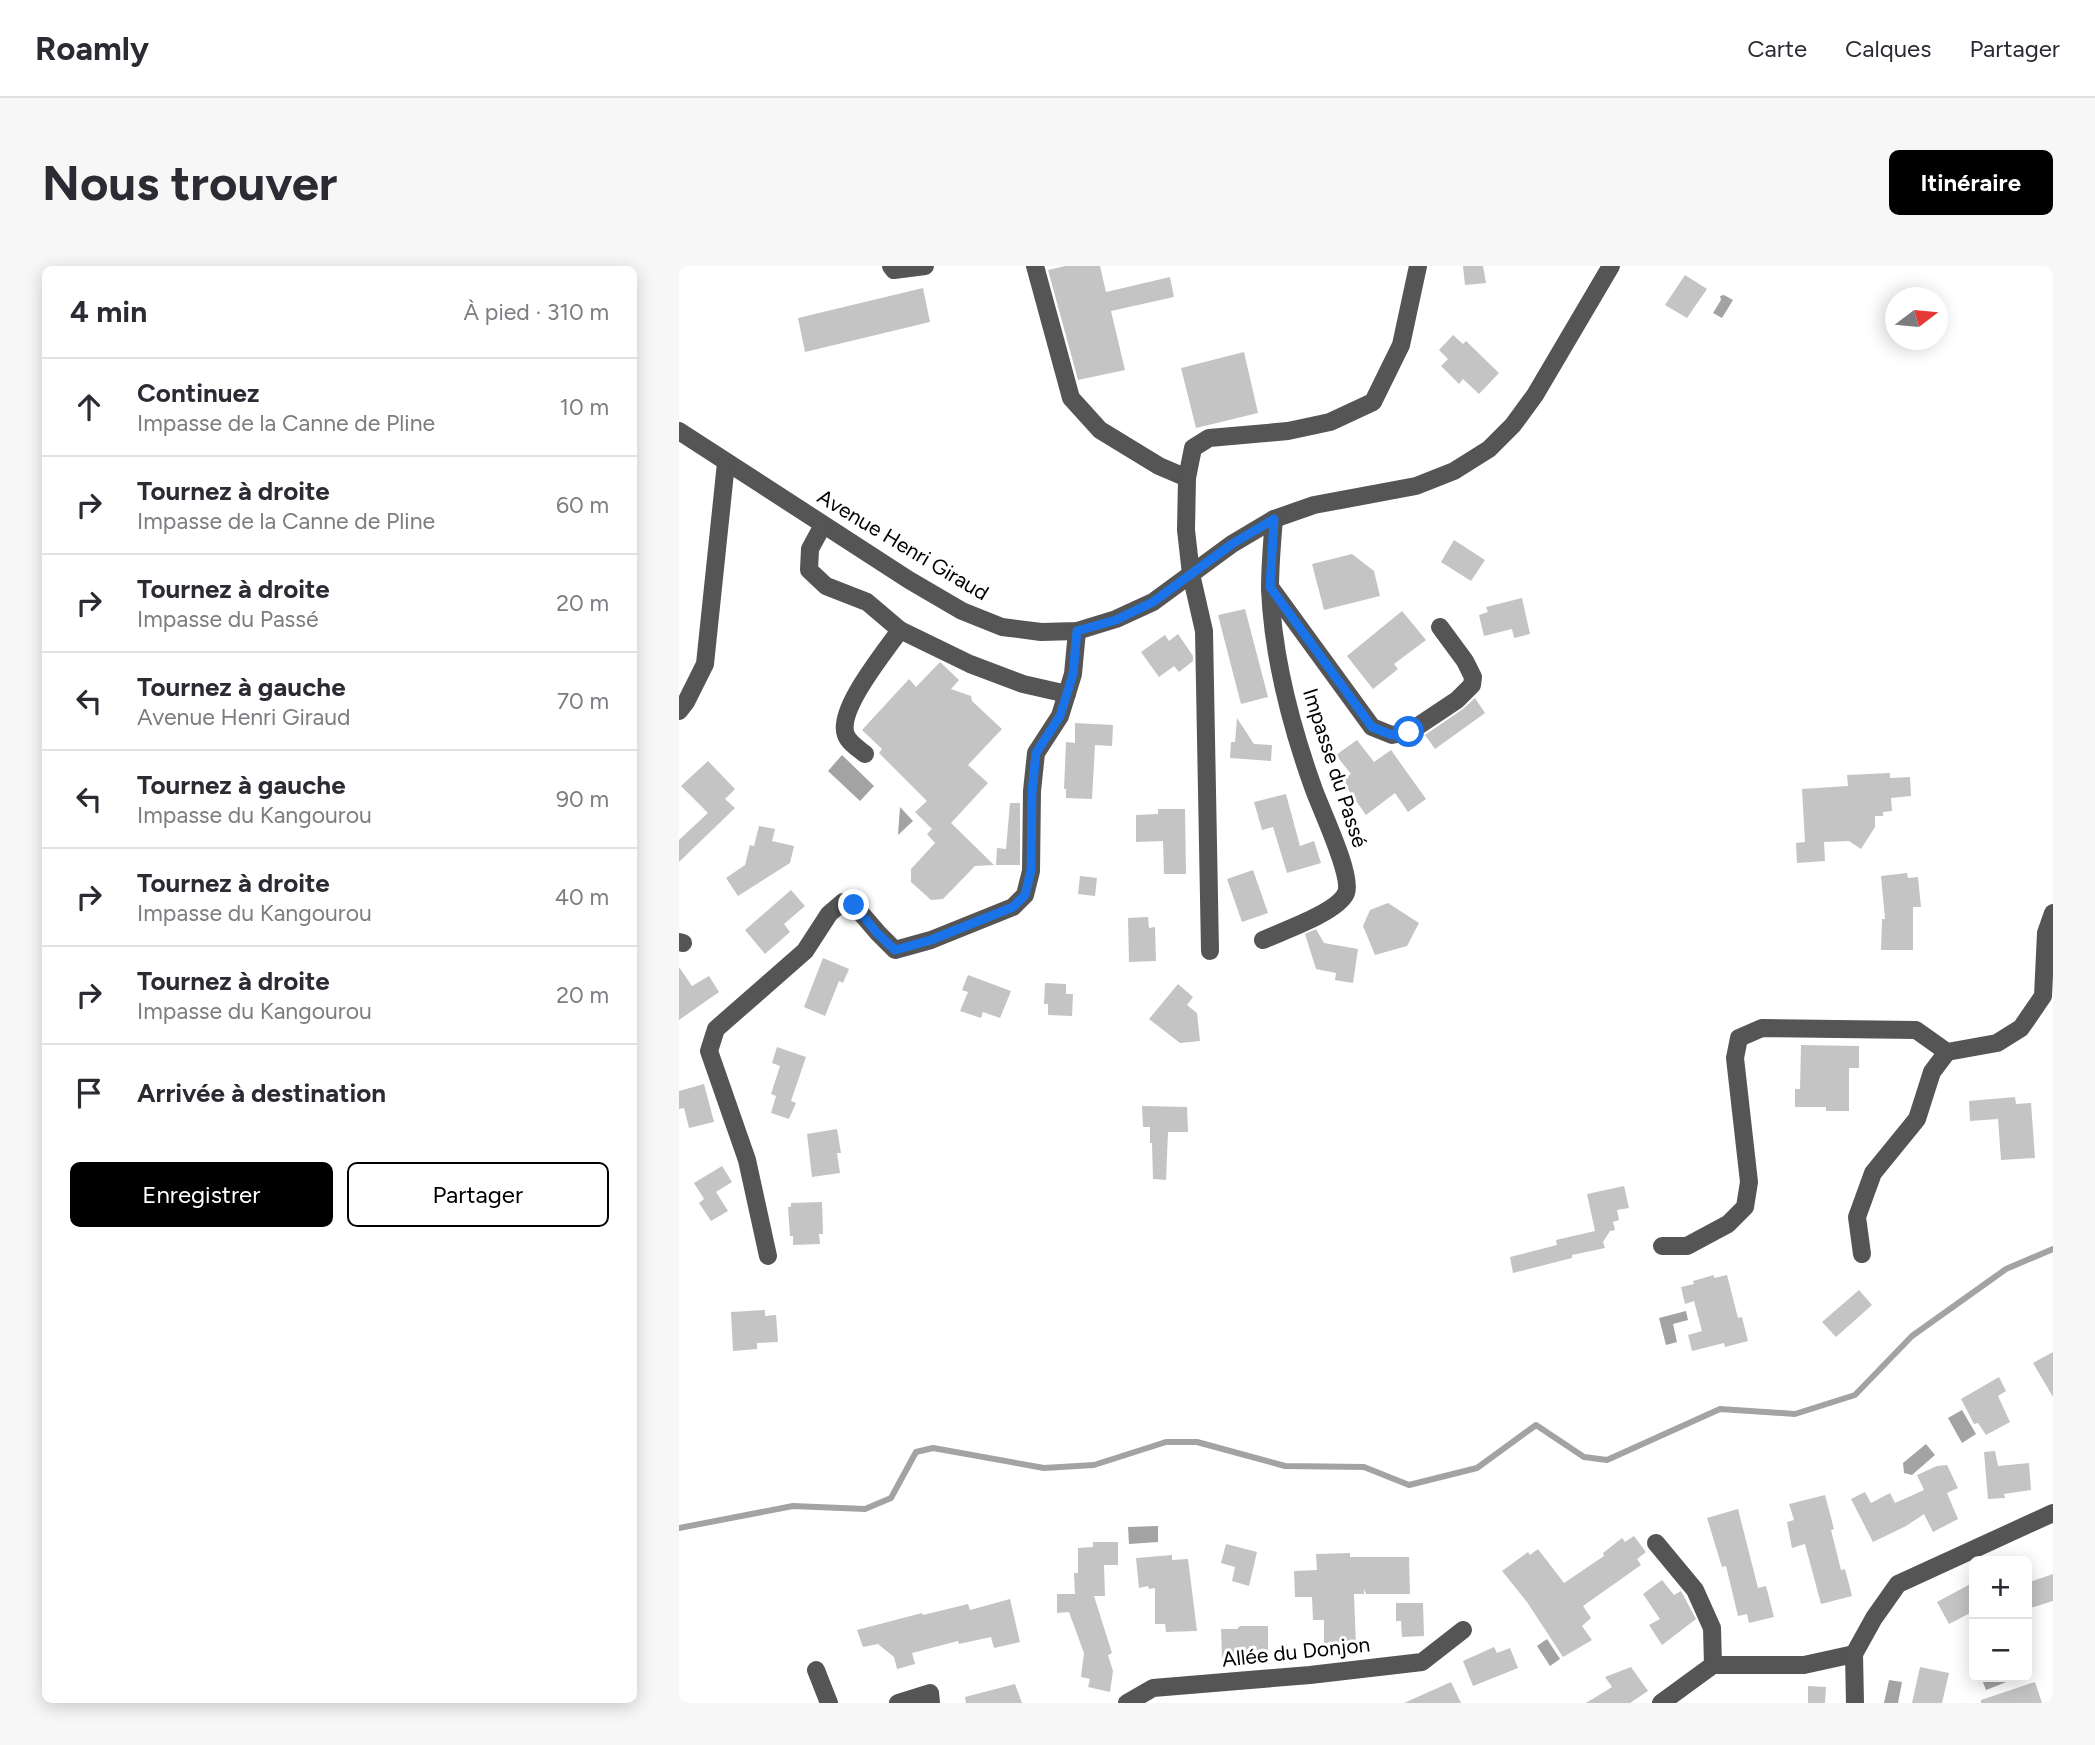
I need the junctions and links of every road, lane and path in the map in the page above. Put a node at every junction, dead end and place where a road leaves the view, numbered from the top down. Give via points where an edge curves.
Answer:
1 (891, 266) edge
2 (925, 266) edge
3 (1035, 266) edge
4 (1418, 266) edge
5 (1611, 266) edge
6 (679, 431) edge
7 (726, 463) junction
8 (1187, 478) junction
9 (1274, 519) junction
10 (824, 525) junction
11 (1191, 574) junction
12 (1270, 587) junction
13 (1440, 627) dead end
14 (901, 630) junction
15 (1077, 631) junction
16 (1067, 694) junction
17 (679, 711) edge
18 (865, 754) dead end
19 (2053, 913) edge
20 (1263, 940) dead end
21 (1210, 951) dead end
22 (1947, 1052) junction
23 (1662, 1246) dead end
24 (1863, 1254) dead end
25 (768, 1256) dead end
26 (2053, 1513) edge
27 (1656, 1543) dead end
28 (1462, 1630) dead end
29 (1854, 1654) junction
30 (1713, 1665) junction
31 (816, 1670) dead end
32 (829, 1703) edge
33 (898, 1703) edge
34 (931, 1703) edge
35 (1127, 1703) edge
36 (1661, 1703) edge
37 (1855, 1703) edge

1 - 2 street via 894,270
3 - 8 street via 1071,398 1100,430
4 - 8 street via 1401,345 1374,402 1330,422 1209,438 1193,448
5 - 9 street, Avenue Henri Giraud via 1535,395 1489,449 1454,471 1416,486 1314,505
6 - 7 street, Avenue Henri Giraud
7 - 10 street, Avenue Henri Giraud
7 - 17 street via 705,664
8 - 11 street
9 - 11 street, Avenue Henri Giraud
9 - 12 street, Impasse du Passé
10 - 14 street via 810,549 809,569 826,586 867,602
10 - 15 street, Avenue Henri Giraud via 972,615 1002,627
11 - 15 street, Avenue Henri Giraud via 1153,602 1116,620
11 - 21 street via 1204,631
12 - 13 street via 1372,727 1392,735 1409,732 1472,685 1465,661
12 - 20 street, Impasse du Passé via 1275,645 1291,721 1348,887 1332,909
14 - 16 street via 969,664
14 - 18 street via 846,714 847,738
15 - 16 street
16 - 25 street via 1060,716 1036,753 1031,870 1025,895 1013,907 895,950 854,905 843,902 829,914 805,951 716,1029 709,1051 747,1160
19 - 22 street via 2046,933 2043,996 2021,1028 1997,1043
22 - 23 street via 1916,1030 1762,1028 1739,1038 1735,1058 1749,1182 1745,1207 1728,1224 1687,1246
22 - 24 street via 1932,1073 1917,1119 1873,1173 1857,1217
26 - 29 street via 1898,1584
27 - 30 street via 1695,1590 1712,1628
28 - 35 street, Allée du Donjon via 1422,1662 1153,1688
29 - 30 street via 1804,1665
29 - 37 street
30 - 36 street
31 - 32 street
33 - 34 street via 930,1693

